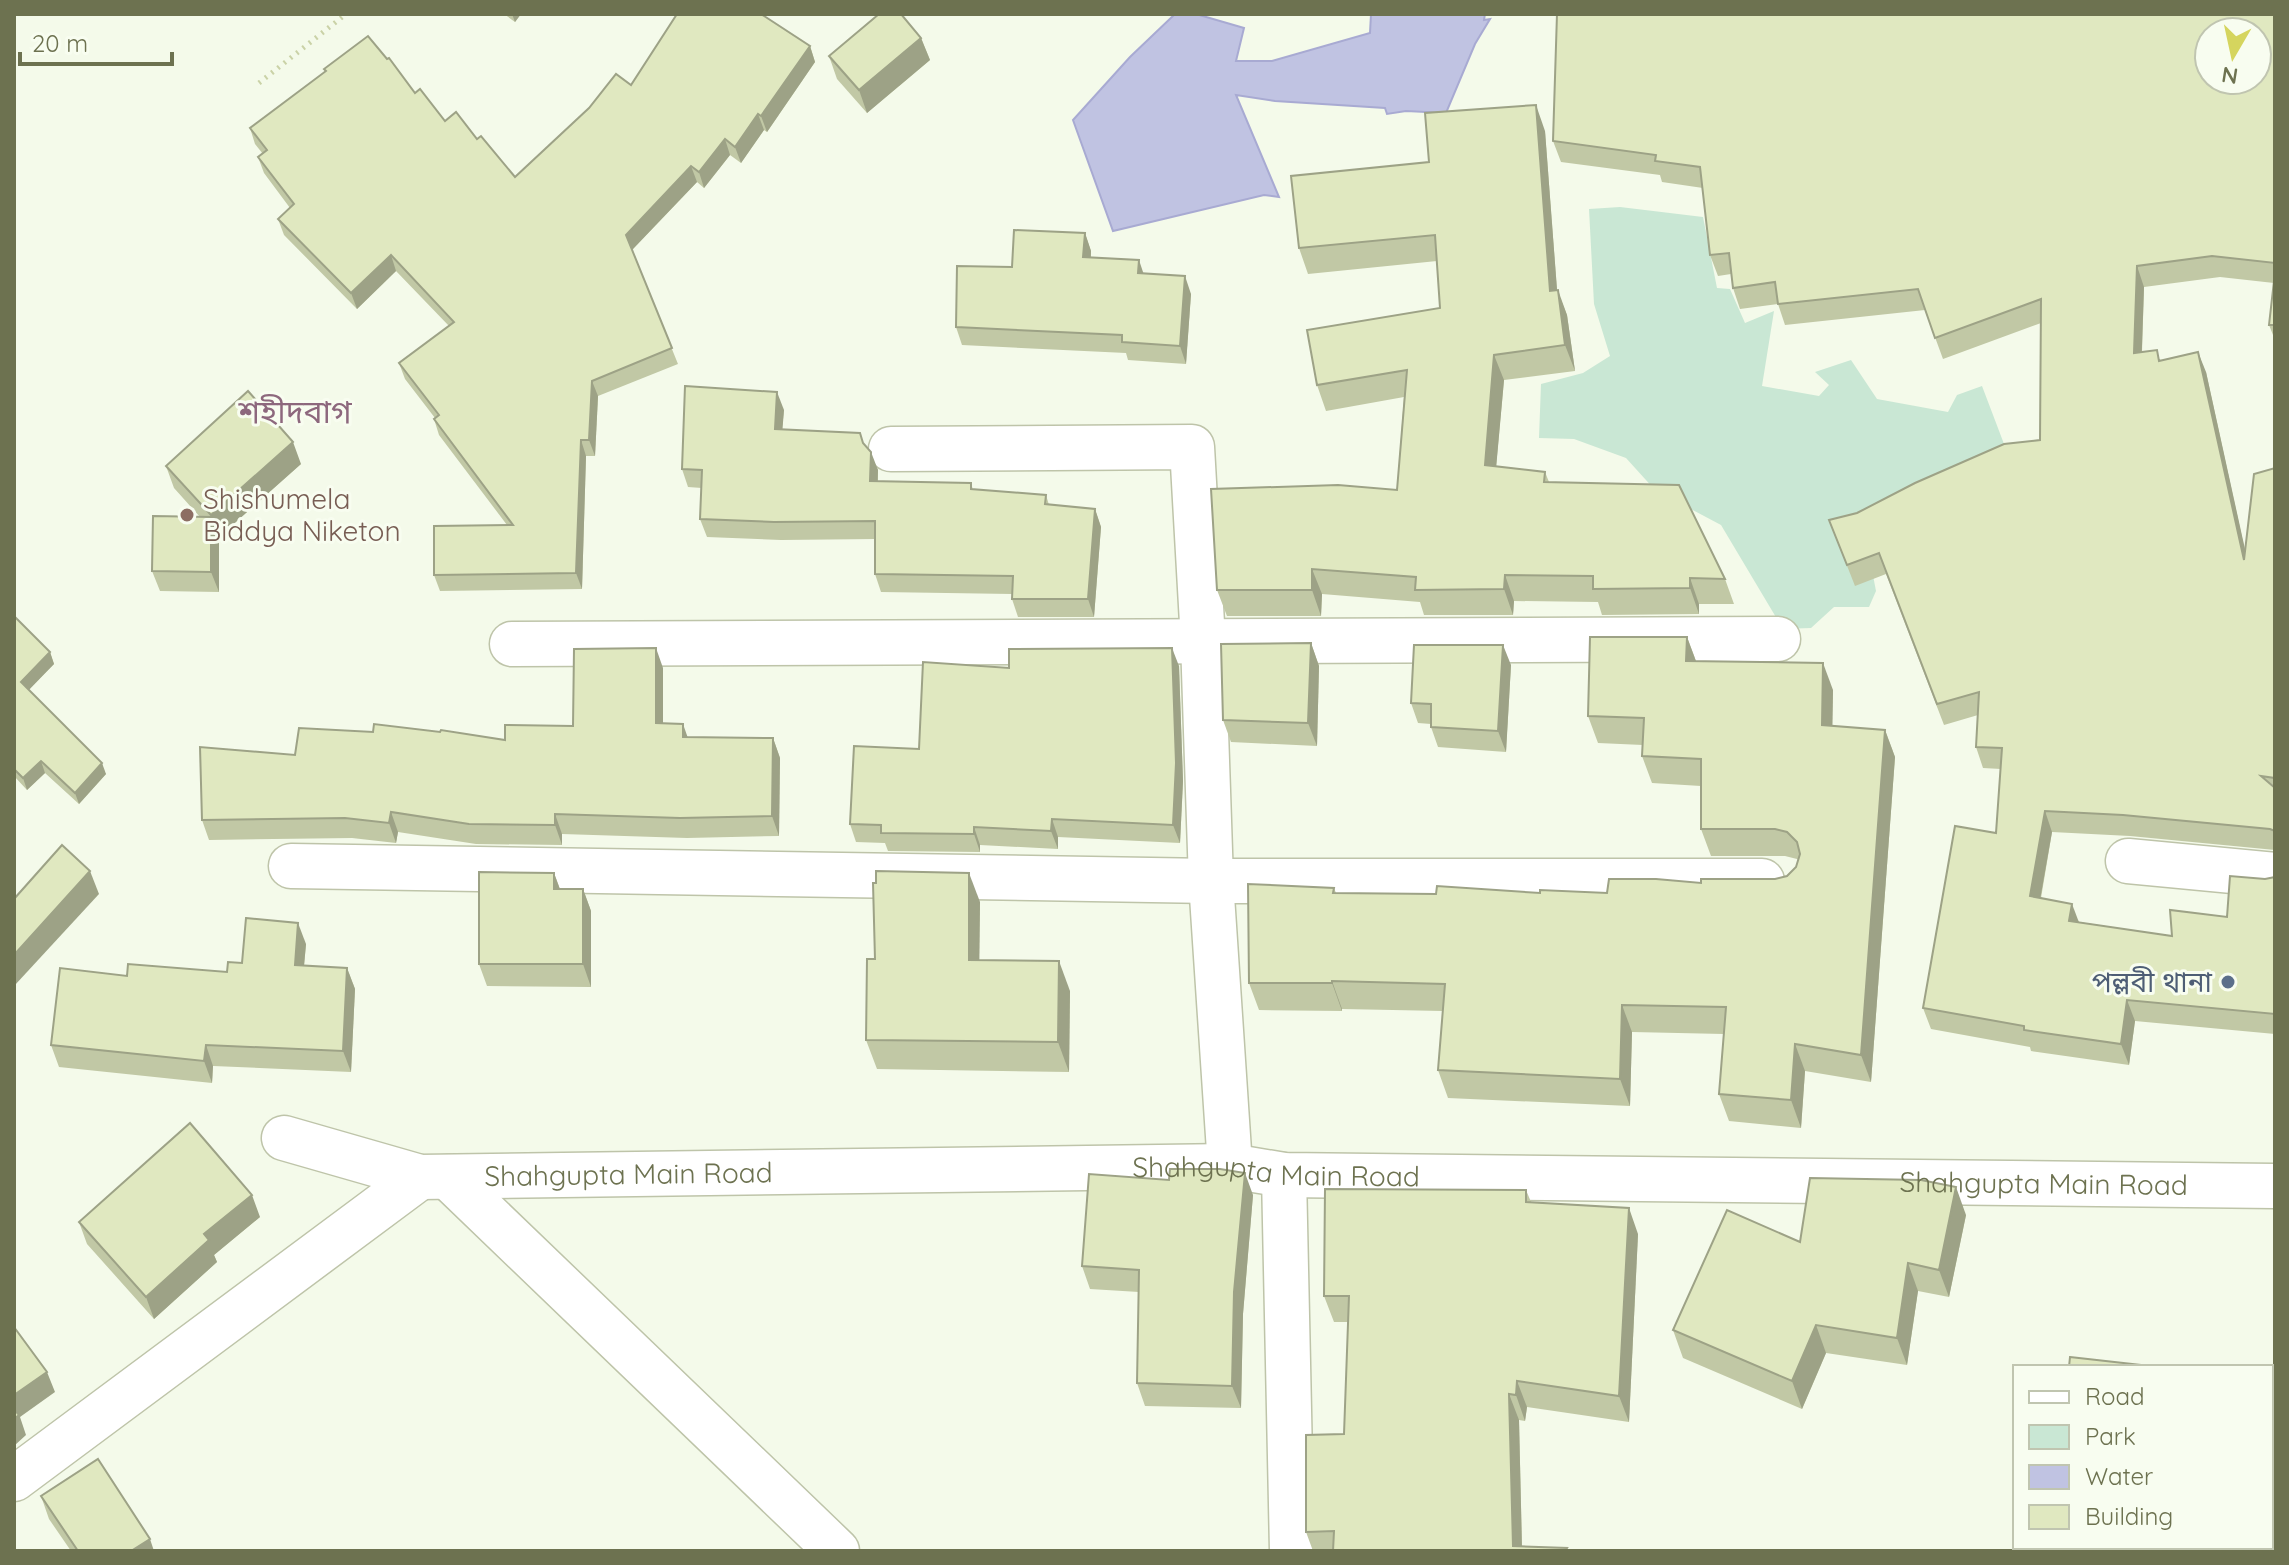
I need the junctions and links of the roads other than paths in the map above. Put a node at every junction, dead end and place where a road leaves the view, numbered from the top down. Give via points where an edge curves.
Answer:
1 (891, 449) dead end
2 (1778, 639) dead end
3 (1203, 641) junction
4 (512, 644) dead end
5 (2128, 861) dead end
6 (291, 866) dead end
7 (2275, 875) edge
8 (1211, 881) junction
9 (1785, 881) edge
10 (284, 1138) dead end
11 (1230, 1166) junction
12 (1284, 1175) junction
13 (434, 1177) junction
14 (2275, 1186) edge
15 (14, 1479) edge
16 (837, 1551) edge
17 (1292, 1551) edge

1 - 3 street via 1192,447
2 - 3 street
3 - 4 street
3 - 8 street
5 - 7 street
6 - 8 street
8 - 9 street
8 - 11 street
10 - 13 street, Shahgupta Main Road
11 - 12 street, Shahgupta Main Road
11 - 13 street, Shahgupta Main Road
12 - 14 street, Shahgupta Main Road
12 - 17 street
13 - 15 street
13 - 16 street

